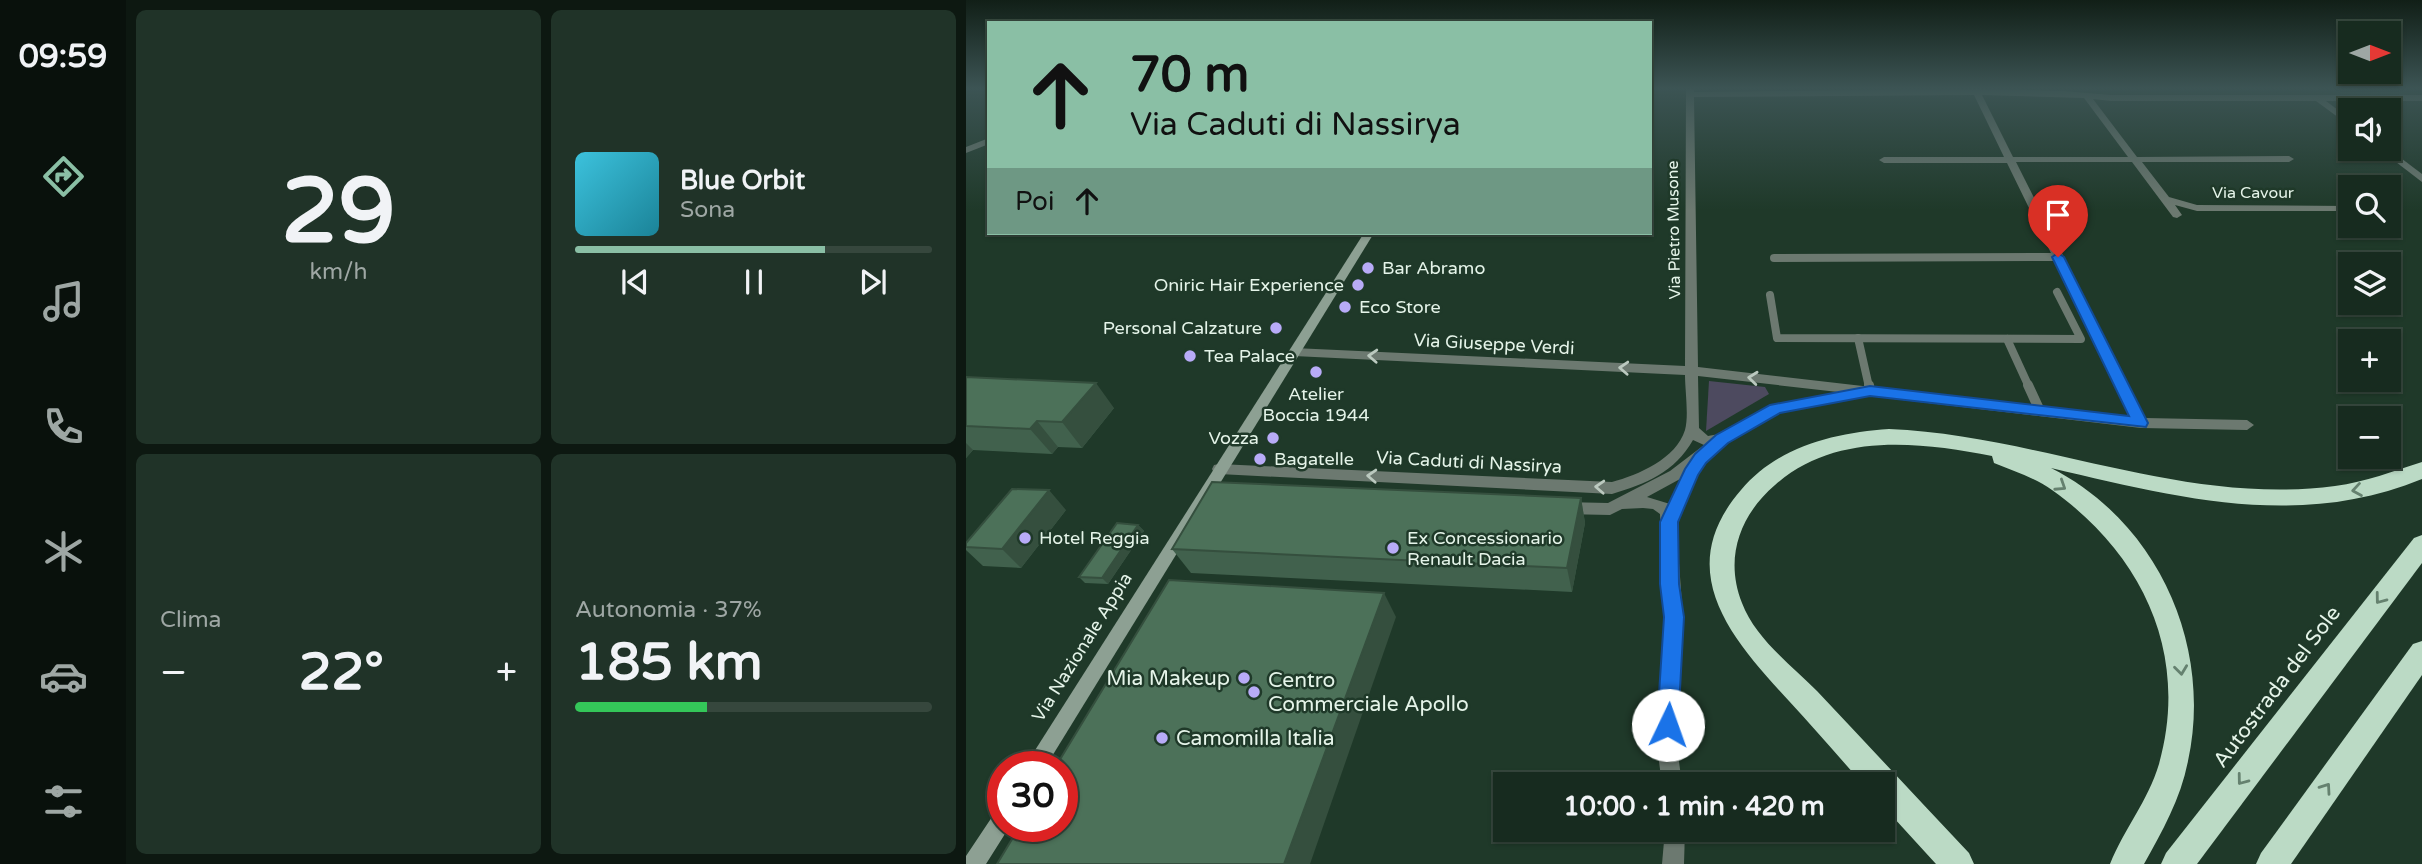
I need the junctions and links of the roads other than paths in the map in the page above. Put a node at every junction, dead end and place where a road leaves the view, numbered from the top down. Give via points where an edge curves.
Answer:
1 (1690, 129) edge
2 (1995, 129) edge
3 (2112, 129) edge
4 (987, 142) edge
5 (966, 150) edge
6 (2134, 159) junction
7 (2289, 159) dead end
8 (1884, 160) dead end
9 (2011, 160) junction
10 (2399, 161) edge
11 (2422, 179) edge
12 (2164, 199) junction
13 (2338, 208) edge
14 (2177, 215) dead end
15 (1368, 235) edge
16 (2058, 257) junction
17 (1774, 258) dead end
18 (2057, 292) dead end
19 (1770, 295) dead end
20 (1858, 338) junction
21 (2007, 339) junction
22 (1294, 352) junction
23 (1693, 371) junction
24 (1783, 381) junction
25 (1870, 391) junction
26 (1776, 409) junction
27 (2040, 411) junction
28 (2141, 423) junction
29 (2247, 425) dead end
30 (1692, 429) junction
31 (1722, 439) junction
32 (1978, 446) junction
33 (1700, 458) junction
34 (1219, 469) junction
35 (2422, 470) edge
36 (1640, 493) junction
37 (1202, 498) junction
38 (1229, 498) edge
39 (1542, 507) edge
40 (1669, 522) junction
41 (2422, 545) edge
42 (2422, 653) edge
43 (1044, 751) edge
44 (1670, 772) edge
45 (988, 842) edge
46 (1674, 842) edge
47 (1956, 862) edge
48 (974, 864) edge
49 (1673, 864) edge
50 (2126, 864) edge
51 (2177, 864) edge
52 (2272, 864) edge

1 - 23 street, Via Pietro Musone
2 - 9 street
3 - 6 street
4 - 5 street
6 - 7 street
6 - 9 street
6 - 12 street
8 - 9 street
9 - 16 street
10 - 11 street
12 - 13 street, Via Cavour via 2196,208
12 - 14 street
15 - 22 main road, Via Nazionale Appia
16 - 17 lane
16 - 28 street
18 - 21 lane via 2081,339
19 - 20 lane via 1777,338
20 - 21 lane
20 - 25 lane
21 - 27 lane
23 -> 22 street, Via Giuseppe Verdi
22 - 34 main road, Via Nazionale Appia
24 -> 23 street
23 - 30 street, Via Pietro Musone
24 - 25 street
24 - 26 street via 1783,396
25 - 26 street
25 - 27 street
26 - 31 street
27 - 28 street
28 - 29 street
30 - 31 street via 1707,441
30 - 36 street, Via Caduti di Nassirya via 1684,447
31 - 33 street, Via Caduti di Nassirya
35 -> 32 highway via 2365,490 2306,498 2246,497 2190,491
32 - 47 highway via 1931,437 1874,436 1802,455 1779,468 1745,499 1734,515 1721,560 1730,606 1745,629
32 -> 50 highway via 2059,483 2121,537 2146,572 2179,649 2184,689 2170,781
33 - 36 street, Via Caduti di Nassirya
33 - 40 street, Via Caduti di Nassirya
36 -> 34 street, Via Caduti di Nassirya
34 - 37 main road, Via Nazionale Appia
36 - 39 street via 1610,509
36 - 40 street via 1662,505
37 - 38 street
37 - 43 main road, Via Nazionale Appia
40 - 44 street via 1674,617 1667,747
41 -> 51 highway, Autostrada del Sole
52 -> 42 highway
45 - 48 main road
46 - 49 street

